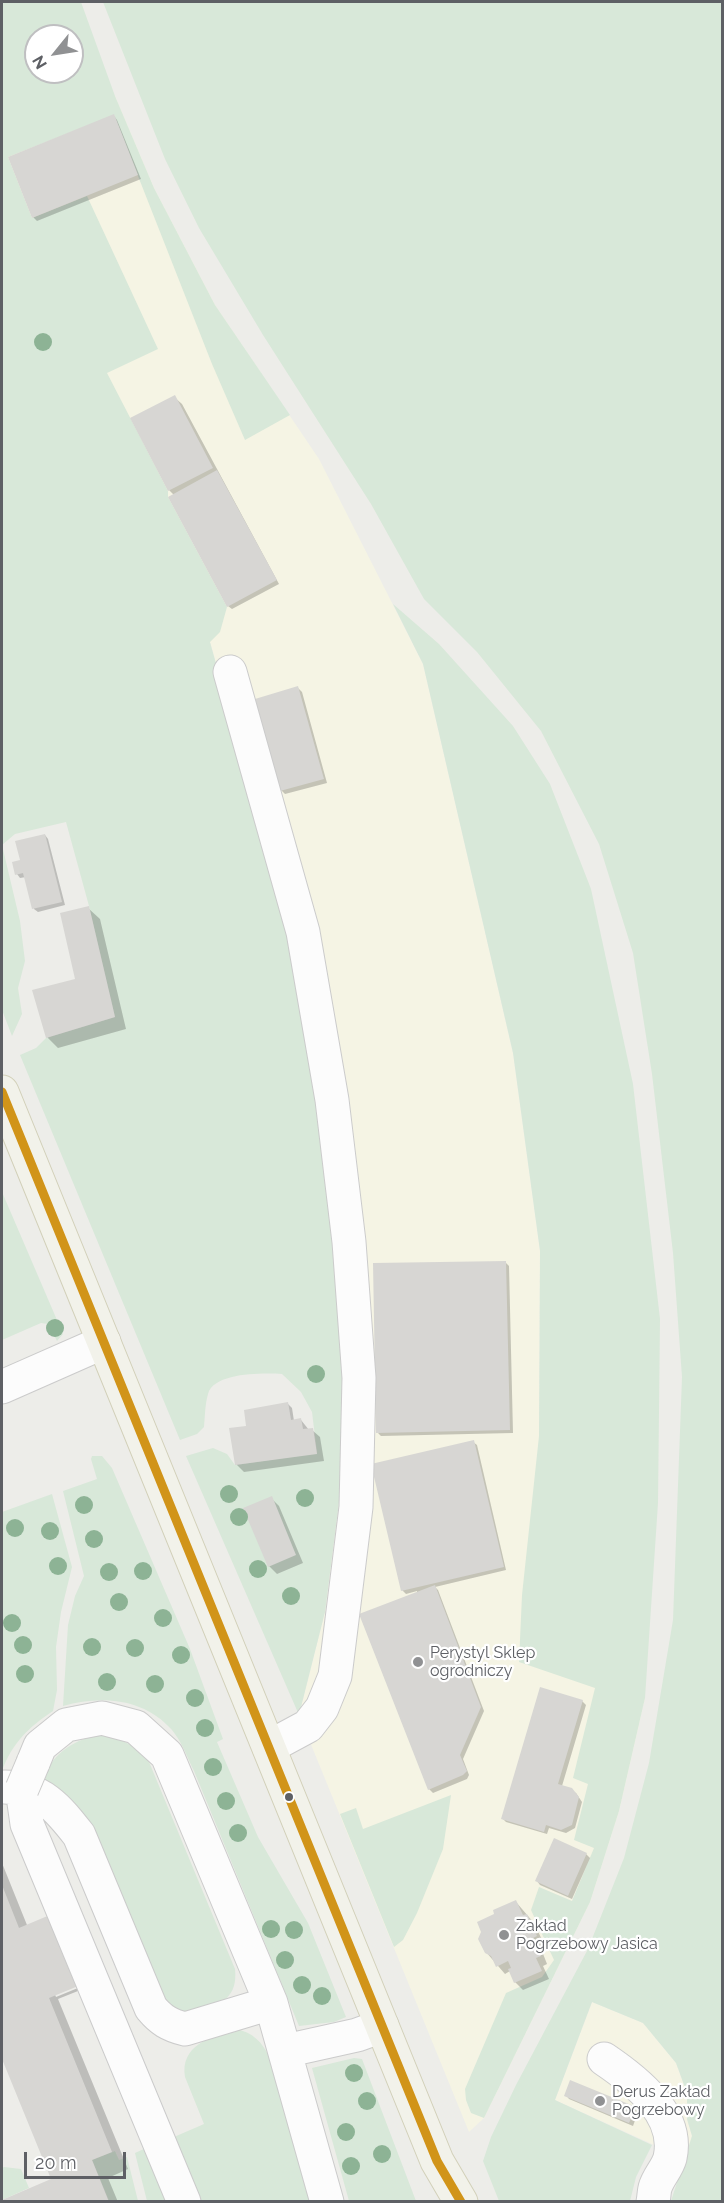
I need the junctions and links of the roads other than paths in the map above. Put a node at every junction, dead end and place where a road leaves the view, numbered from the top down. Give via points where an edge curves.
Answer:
1 (230, 672) dead end
2 (2, 1092) edge
3 (104, 1342) junction
4 (2, 1387) edge
5 (269, 1747) junction
6 (2, 1787) edge
7 (271, 2003) junction
8 (382, 2026) junction
9 (285, 2051) junction
10 (603, 2059) dead end
11 (447, 2187) edge
12 (184, 2202) edge
13 (327, 2202) edge
14 (461, 2202) edge
15 (653, 2202) edge

1 - 5 lane via 303,932 350,1242 359,1378 356,1507 335,1676 322,1708 308,1726
2 - 3 main road
3 - 4 lane
3 - 5 main road
5 - 8 main road
6 - 7 lane via 18,1787 42,1796 79,1835 151,2008 160,2019 185,2028
7 - 9 lane
7 - 12 lane, bridge via 167,1755 136,1727 102,1718 66,1725 40,1746 22,1790 27,1824
8 - 9 lane
8 - 11 main road
9 - 13 lane
10 - 15 lane via 652,2098 667,2124 669,2160 655,2187
11 - 14 main road

